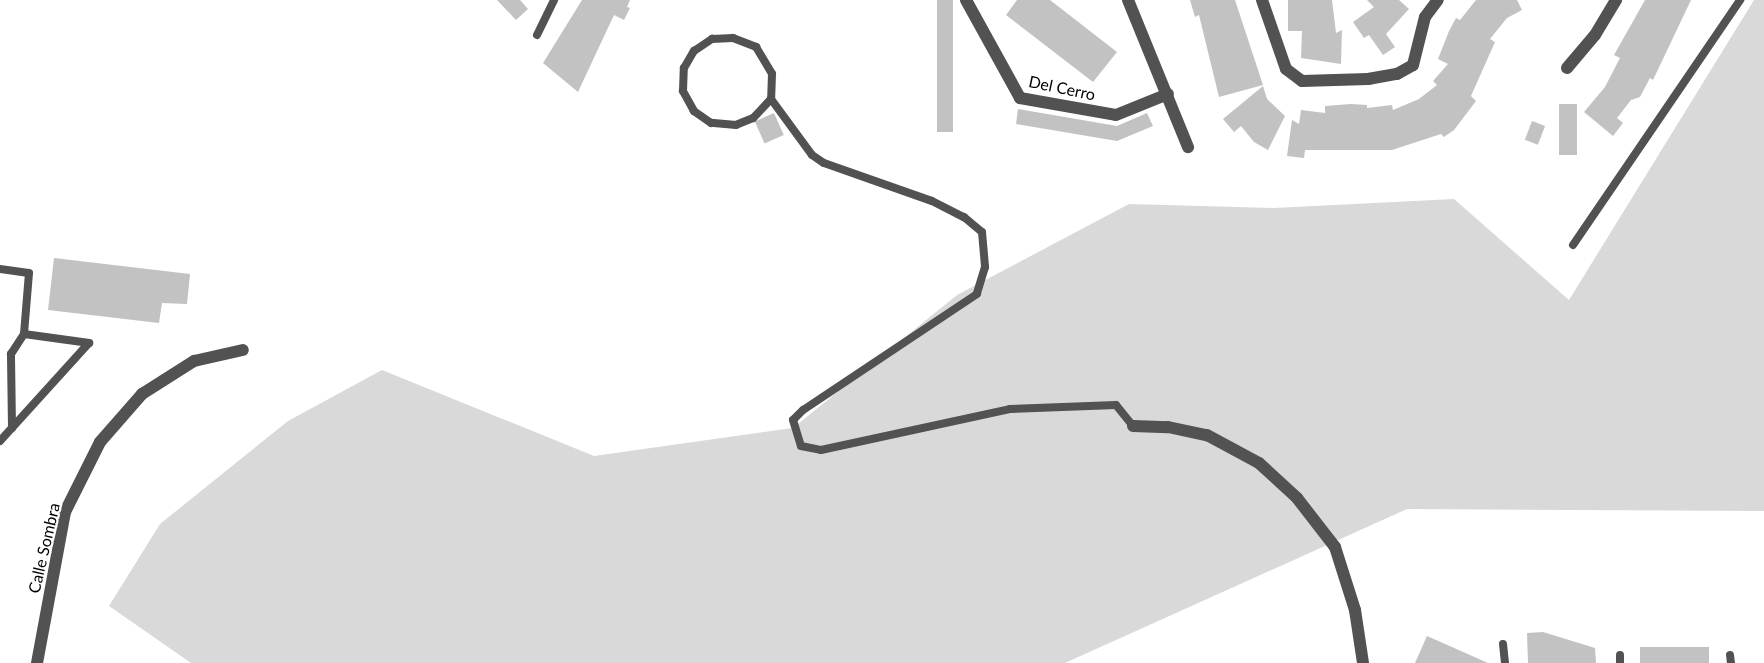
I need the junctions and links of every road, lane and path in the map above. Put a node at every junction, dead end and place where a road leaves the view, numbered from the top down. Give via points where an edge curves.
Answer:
1 (554, 0) edge
2 (966, 0) edge
3 (1128, 0) edge
4 (1262, 0) edge
5 (1438, 0) edge
6 (1616, 0) edge
7 (1740, 0) edge
8 (537, 35) dead end
9 (1567, 68) dead end
10 (1168, 93) junction
11 (771, 99) junction
12 (1188, 147) dead end
13 (1573, 245) dead end
14 (0, 269) edge
15 (24, 333) junction
16 (243, 350) dead end
17 (1133, 426) joint
18 (12, 428) junction
19 (0, 441) edge
20 (1503, 644) dead end
21 (38, 663) edge
22 (1363, 663) edge
23 (1505, 663) edge

1 - 8 lane
2 - 10 street, Del Cerro via 1020,98 1116,115
3 - 10 street
4 - 5 street via 1286,69 1302,81 1368,79 1397,74 1413,65 1425,17
6 - 9 street via 1595,35
7 - 13 lane
10 - 12 street via 1170,108
11 - 11 lane via 772,74 756,47 733,38 712,39 694,51 684,68 683,91 694,111 711,123 736,125 753,118
11 - 17 lane via 812,155 824,164 932,201 982,232 985,267 977,294 803,410 793,420 801,446 821,450 1010,409 1116,405
14 - 15 lane via 29,273
15 - 18 lane via 11,354
15 - 18 lane via 89,343
16 - 21 street, Calle Sombra via 194,361 142,394 100,442 66,512
17 - 22 street via 1168,427 1207,435 1259,463 1297,498 1335,547 1355,610
18 - 19 lane
20 - 23 lane

